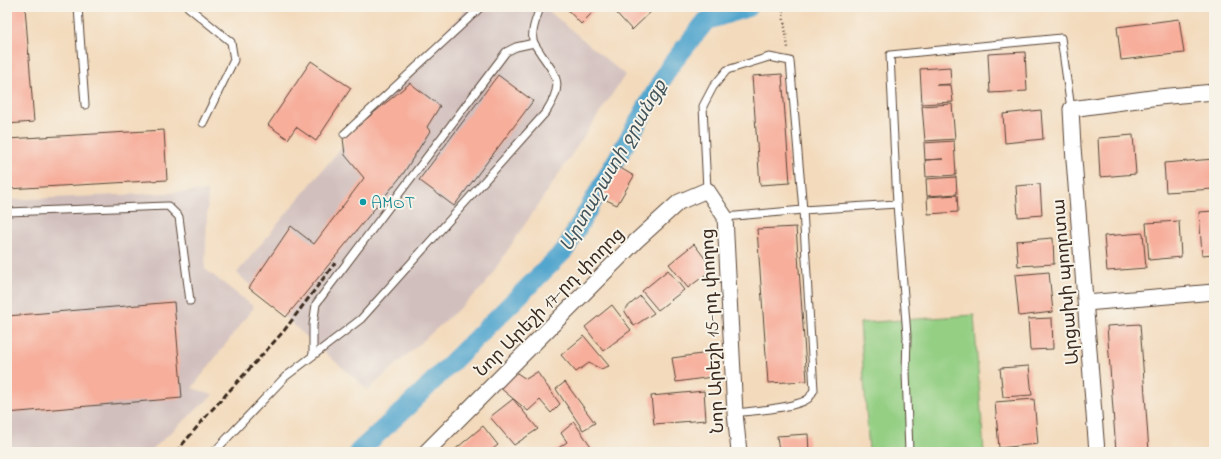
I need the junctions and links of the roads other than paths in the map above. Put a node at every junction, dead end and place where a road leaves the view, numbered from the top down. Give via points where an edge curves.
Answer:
1 (78, 7) edge
2 (188, 7) edge
3 (481, 7) edge
4 (540, 7) edge
5 (534, 43) junction
6 (1214, 92) edge
7 (85, 105) dead end
8 (1071, 109) junction
9 (203, 124) dead end
10 (344, 134) dead end
11 (707, 190) junction
12 (896, 204) junction
13 (803, 210) junction
14 (7, 212) edge
15 (724, 217) junction
16 (1214, 292) edge
17 (190, 301) dead end
18 (1086, 303) junction
19 (313, 355) junction
20 (735, 413) junction
21 (214, 452) edge
22 (426, 452) edge
23 (739, 452) edge
24 (909, 452) edge
25 (1097, 452) edge

1 - 7 lane
2 - 9 lane via 231,42 234,60
3 - 10 lane
4 - 5 lane via 532,31
5 - 19 lane via 506,52 316,304
5 - 19 lane via 555,74 557,84 555,98 546,112 361,319
6 - 8 street
8 - 12 lane via 1061,38 890,55
8 - 18 street, Արցախի պողոտա
11 - 13 lane via 703,106 713,87 727,70 769,57 790,61
11 - 15 street, Նոր Արեշի 15-րդ փողոց
11 - 22 street, Նոր Արեշի 17-րդ փողոց via 679,202 636,241
12 - 13 lane
12 - 24 lane via 907,336
13 - 15 lane
13 - 20 lane via 814,390 809,398 798,403
14 - 17 lane via 168,206 179,217
15 - 20 street, Նոր Արեշի 15-րդ փողոց
16 - 18 street
18 - 25 street, Արցախի պողոտա
19 - 21 lane via 285,377
20 - 23 street, Նոր Արեշի 15-րդ փողոց

